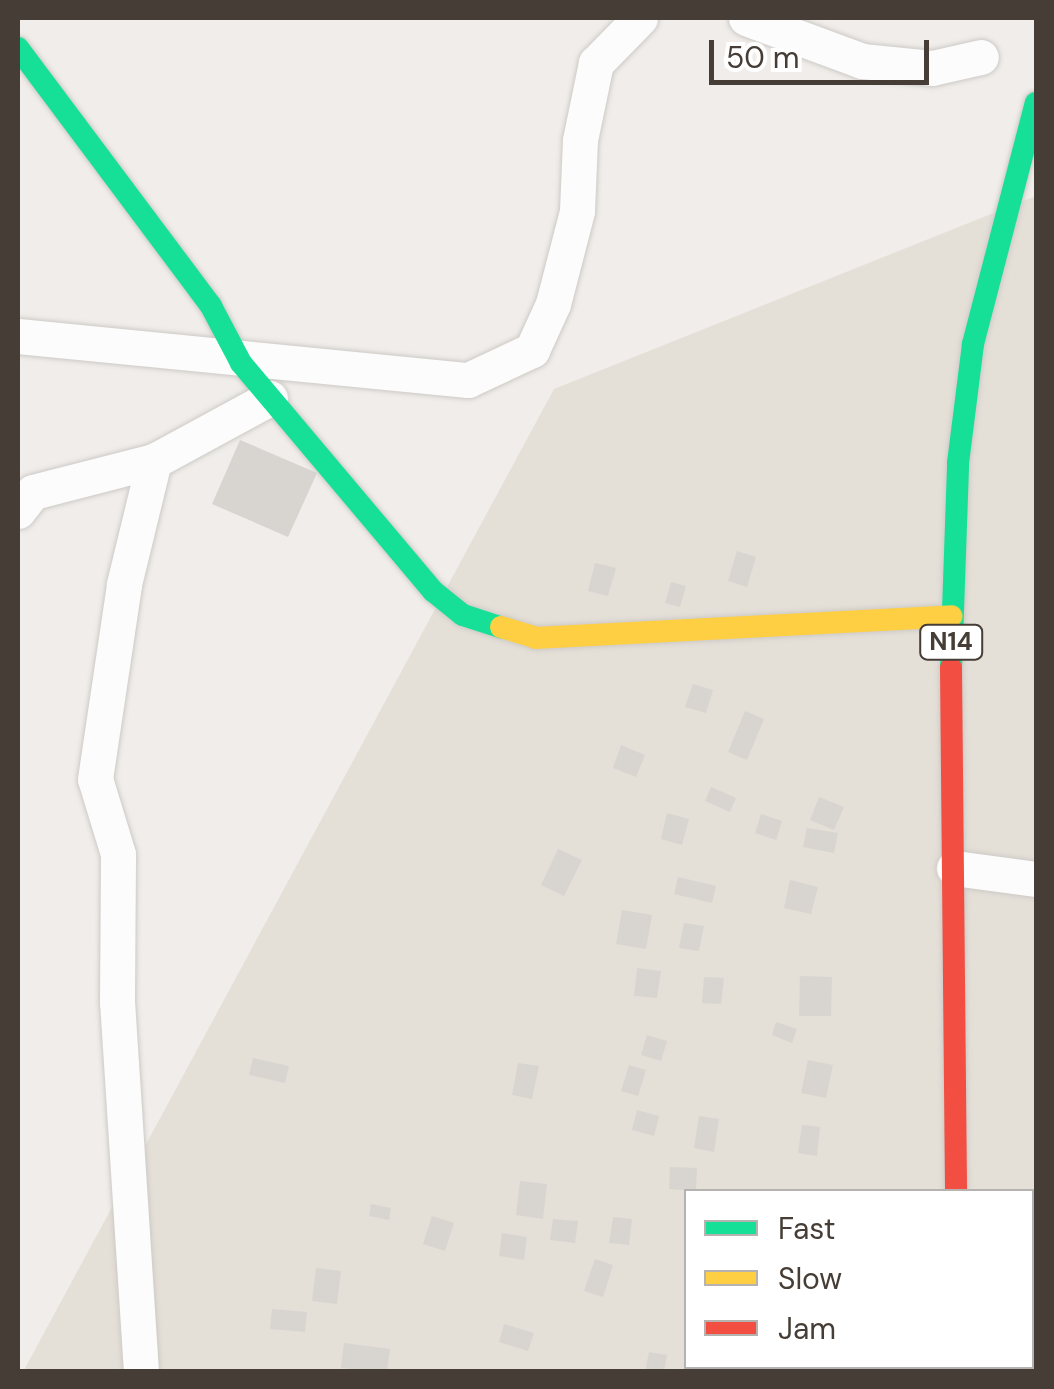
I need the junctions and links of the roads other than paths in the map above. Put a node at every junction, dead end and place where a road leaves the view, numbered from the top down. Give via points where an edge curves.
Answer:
1 (640, 18) edge
2 (746, 18) edge
3 (18, 48) edge
4 (981, 57) dead end
5 (1036, 103) edge
6 (18, 336) edge
7 (241, 364) junction
8 (270, 398) junction
9 (154, 461) junction
10 (18, 511) edge
11 (951, 616) junction
12 (954, 868) junction
13 (1036, 879) edge
14 (956, 1189) edge
15 (141, 1372) edge

1 - 7 street via 596,63 580,140 577,212 553,304 532,350 468,380
2 - 4 street via 862,61 932,68
3 - 7 street via 211,306
5 - 11 street, N14 via 973,344
6 - 7 street via 91,338
7 - 8 street
8 - 9 street
8 - 11 street via 432,590 494,628 536,638
9 - 10 street via 33,492
9 - 15 street via 124,584 95,779 118,854 116,1002
11 - 12 street, N14
12 - 13 street
12 - 14 street, N14

